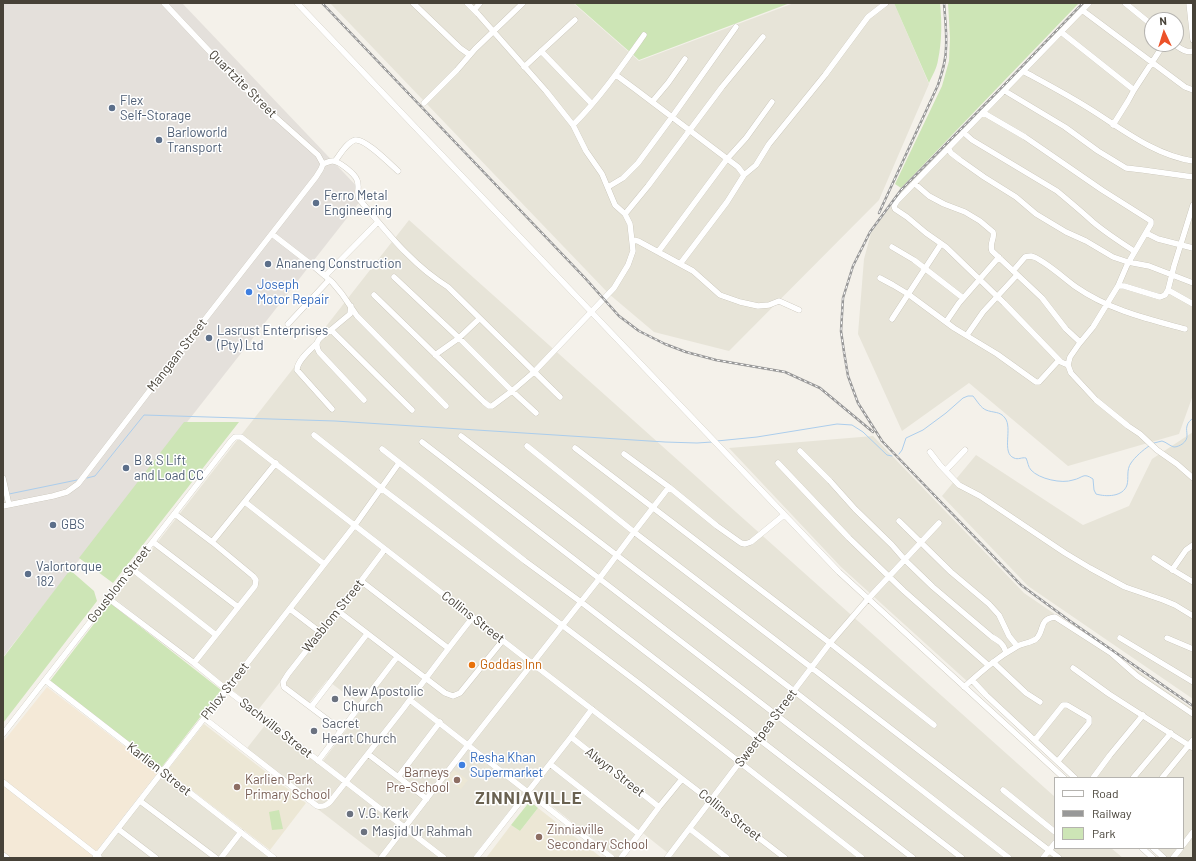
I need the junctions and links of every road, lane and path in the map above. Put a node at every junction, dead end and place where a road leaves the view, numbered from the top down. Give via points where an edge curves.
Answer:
1 (164, 3) edge
2 (297, 3) edge
3 (413, 3) edge
4 (467, 3) edge
5 (480, 3) edge
6 (523, 3) edge
7 (886, 3) edge
8 (1089, 3) edge
9 (1125, 3) edge
10 (1189, 3) edge
11 (474, 10) junction
12 (1082, 10) junction
13 (1144, 18) edge
14 (575, 20) dead end
15 (736, 27) dead end
16 (494, 32) junction
17 (1061, 32) junction
18 (644, 35) dead end
19 (763, 37) dead end
20 (1193, 40) edge
21 (541, 51) junction
22 (1159, 52) edge
23 (470, 55) junction
24 (685, 59) dead end
25 (1152, 63) junction
26 (524, 67) junction
27 (1023, 70) junction
28 (616, 75) junction
29 (1134, 90) junction
30 (1193, 90) edge
31 (1005, 91) junction
32 (652, 102) junction
33 (772, 102) dead end
34 (424, 104) dead end
35 (592, 104) junction
36 (982, 112) junction
37 (672, 117) junction
38 (573, 125) junction
39 (1113, 125) junction
40 (690, 130) junction
41 (963, 132) junction
42 (948, 148) junction
43 (727, 159) junction
44 (335, 161) junction
45 (1193, 161) edge
46 (323, 164) junction
47 (398, 171) dead end
48 (744, 176) junction
49 (1193, 177) edge
50 (914, 183) junction
51 (608, 187) junction
52 (1193, 205) edge
53 (1192, 212) edge
54 (625, 214) junction
55 (378, 222) junction
56 (1146, 233) junction
57 (272, 234) junction
58 (632, 240) junction
59 (941, 244) junction
60 (1180, 245) junction
61 (892, 247) dead end
62 (1193, 248) edge
63 (1134, 251) junction
64 (658, 252) junction
65 (999, 257) junction
66 (1128, 262) junction
67 (680, 264) junction
68 (924, 269) junction
69 (1015, 273) junction
70 (1172, 275) junction
71 (394, 277) dead end
72 (327, 278) junction
73 (880, 278) dead end
74 (979, 280) junction
75 (1193, 283) edge
76 (1118, 286) junction
77 (1168, 290) junction
78 (908, 294) junction
79 (374, 295) dead end
80 (996, 296) junction
81 (963, 298) junction
82 (1107, 304) junction
83 (1193, 304) edge
84 (350, 306) junction
85 (799, 310) dead end
86 (591, 313) junction
87 (480, 319) junction
88 (892, 319) dead end
89 (946, 322) junction
90 (288, 324) dead end
91 (332, 329) junction
92 (1185, 329) dead end
93 (966, 335) junction
94 (459, 338) junction
95 (1080, 342) junction
96 (316, 344) junction
97 (435, 355) junction
98 (1059, 360) junction
99 (1068, 365) junction
100 (534, 372) junction
101 (512, 391) junction
102 (560, 397) dead end
103 (364, 400) dead end
104 (446, 406) dead end
105 (332, 409) dead end
106 (412, 410) dead end
107 (536, 413) dead end
108 (314, 435) dead end
109 (461, 436) dead end
110 (237, 437) joint
111 (422, 442) dead end
112 (527, 446) dead end
113 (574, 448) dead end
114 (382, 449) dead end
115 (965, 450) dead end
116 (800, 451) dead end
117 (930, 452) dead end
118 (624, 454) dead end
119 (276, 462) junction
120 (399, 463) junction
121 (778, 463) dead end
122 (946, 470) junction
123 (3, 478) edge
124 (1193, 478) edge
125 (669, 487) junction
126 (381, 488) junction
127 (245, 502) junction
128 (6, 506) edge
129 (654, 508) junction
130 (175, 514) junction
131 (784, 515) junction
132 (900, 521) dead end
133 (939, 522) dead end
134 (354, 525) junction
135 (634, 532) junction
136 (152, 542) junction
137 (212, 542) junction
138 (920, 543) junction
139 (1193, 545) edge
140 (385, 549) junction
141 (617, 555) junction
142 (1154, 558) dead end
143 (904, 560) junction
144 (324, 564) junction
145 (132, 569) junction
146 (1172, 570) junction
147 (889, 576) junction
148 (599, 579) junction
149 (361, 581) junction
150 (1193, 582) edge
151 (108, 598) junction
152 (868, 599) junction
153 (581, 602) junction
154 (238, 607) junction
155 (290, 609) junction
156 (338, 610) junction
157 (1193, 616) edge
158 (473, 617) junction
159 (563, 626) junction
160 (320, 632) junction
161 (367, 634) junction
162 (216, 636) junction
163 (1120, 638) dead end
164 (1167, 638) dead end
165 (502, 640) junction
166 (830, 643) junction
167 (1017, 646) junction
168 (448, 648) junction
169 (1193, 650) edge
170 (1006, 653) junction
171 (397, 656) junction
172 (194, 663) junction
173 (991, 663) junction
174 (533, 664) junction
175 (812, 668) junction
176 (1073, 668) dead end
177 (426, 678) junction
178 (45, 680) junction
179 (972, 680) junction
180 (1193, 682) edge
181 (964, 687) junction
182 (227, 690) junction
183 (794, 691) junction
184 (410, 700) junction
185 (1040, 702) dead end
186 (311, 707) junction
187 (592, 709) junction
188 (776, 714) junction
189 (1193, 714) edge
190 (1143, 715) junction
191 (204, 718) junction
192 (440, 722) junction
193 (934, 725) dead end
194 (340, 730) junction
195 (1171, 733) junction
196 (3, 734) edge
197 (571, 737) junction
198 (758, 738) junction
199 (1035, 740) junction
200 (1193, 740) edge
201 (468, 745) junction
202 (1191, 746) edge
203 (368, 754) junction
204 (318, 761) junction
205 (1058, 761) junction
206 (740, 763) junction
207 (550, 764) junction
208 (162, 772) junction
209 (398, 777) junction
210 (1063, 777) edge
211 (1074, 777) edge
212 (1094, 777) edge
213 (1134, 777) edge
214 (1163, 777) edge
215 (682, 779) junction
216 (3, 782) edge
217 (345, 782) junction
218 (1003, 790) dead end
219 (528, 792) junction
220 (427, 798) junction
221 (711, 800) junction
222 (140, 801) junction
223 (659, 807) junction
224 (404, 828) junction
225 (118, 829) junction
226 (690, 829) junction
227 (1054, 831) edge
228 (241, 832) junction
229 (1193, 832) edge
230 (639, 834) junction
231 (1054, 844) edge
232 (1184, 844) edge
233 (1143, 849) edge
234 (1154, 849) edge
235 (1180, 849) edge
236 (1049, 850) junction
237 (3, 855) edge
238 (97, 857) edge
239 (669, 857) edge
240 (7, 858) edge
241 (156, 858) edge
242 (216, 858) edge
243 (221, 858) edge
244 (274, 858) edge
245 (381, 858) edge
246 (444, 858) edge
247 (476, 858) edge
248 (612, 858) edge
249 (621, 858) edge
250 (727, 858) edge
251 (785, 858) edge
252 (862, 858) edge
253 (913, 858) edge
254 (962, 858) edge
255 (1009, 858) edge
256 (1043, 858) edge
257 (1059, 858) edge
258 (1153, 858) edge
259 (1164, 858) edge
260 (1173, 858) edge

1 - 46 street, Quartzite Street via 263,106 318,155
2 - 86 street
3 - 23 street
4 - 11 street
5 - 11 street
6 - 16 street
7 - 48 street via 868,17 769,144 756,165
8 - 12 street
9 - 13 street
10 - 20 street
11 - 16 street
12 - 17 street
12 - 25 street
14 - 21 street
15 - 37 street
16 - 23 street
16 - 26 street
17 - 27 street
17 - 29 street
18 - 28 street
19 - 40 street
21 - 26 street
21 - 35 street
22 - 25 street
23 - 34 street
24 - 32 street
25 - 29 street
25 - 30 street
26 - 38 street
27 - 31 street
27 - 39 street via 1090,108
28 - 32 street
28 - 35 street
29 - 39 street
31 - 36 street
31 - 49 street via 1126,168
32 - 37 street
33 - 43 street
35 - 38 street
36 - 41 street
36 - 56 street via 1025,137 1151,221
37 - 40 street
37 - 51 street via 638,163 623,178
38 - 51 street
39 - 45 street via 1166,154
40 - 43 street
40 - 54 street
41 - 42 street
41 - 63 street via 1013,166 1057,191 1094,223
42 - 50 street
42 - 66 street via 984,178 1016,197 1036,214 1113,257
43 - 48 street via 738,167
43 - 64 street
44 - 46 street
44 - 47 street via 349,144 354,140 360,140
44 - 55 street via 355,177 359,199
46 - 57 street, Mangaan Street
48 - 67 street
50 - 59 street via 897,201 895,209
50 - 65 street via 929,196 965,212 993,232 990,246
51 - 54 street via 615,205
52 - 53 street
53 - 60 street
54 - 58 street via 630,224
55 - 72 street
55 - 87 street via 419,267 448,287
56 - 60 street
56 - 63 street
57 - 72 street
57 - 128 street, Mangaan Street via 78,484 67,492
58 - 64 street
58 - 86 street via 633,251 628,265 614,288
59 - 68 street
59 - 74 street
60 - 62 street
60 - 70 street
61 - 68 street
63 - 66 street
64 - 67 street
65 - 69 street
65 - 74 street
66 - 70 street via 1149,266
66 - 76 street
67 - 85 street via 693,271 720,295 758,306 779,302
68 - 78 street
68 - 81 street
69 - 80 street
69 - 82 street via 1025,257 1030,256
69 - 95 street
70 - 75 street
70 - 77 street
71 - 94 street
72 - 84 street
72 - 90 street
73 - 78 street
74 - 80 street
74 - 81 street
76 - 77 street via 1160,297
76 - 82 street
77 - 83 street
78 - 88 street
78 - 89 street
79 - 97 street
80 - 93 street
80 - 98 street
81 - 89 street
82 - 92 street
82 - 95 street
84 - 91 street via 350,314
84 - 104 street
86 - 100 street
86 - 131 street
87 - 94 street
87 - 100 street
89 - 93 street
91 - 96 street
91 - 106 street
93 - 98 street via 1036,382 1043,379
94 - 97 street
94 - 101 street
95 - 99 street
96 - 103 street via 319,352
96 - 105 street via 298,364 297,370
97 - 101 street via 489,406
98 - 99 street
99 - 124 street via 1071,373 1096,400
100 - 101 street
100 - 102 street
101 - 107 street
108 - 126 street
109 - 141 street
110 - 119 street, Collins Street via 244,438
110 - 130 street, Gousblom Street via 231,441
111 - 148 street
112 - 135 street
113 - 129 street
114 - 120 street
115 - 122 street
116 - 143 street
117 - 122 street
118 - 125 street
119 - 127 street
119 - 134 street, Collins Street
120 - 126 street, Phlox Street
120 - 153 street
121 - 147 street
122 - 157 street via 959,485 1090,568 1125,587 1175,605
123 - 128 street
125 - 129 street
125 - 131 street via 734,539 745,544
126 - 134 street, Phlox Street
126 - 159 street
127 - 137 street
127 - 144 street
129 - 135 street
129 - 166 street
130 - 136 street, Gousblom Street
130 - 137 street
131 - 152 street
132 - 138 street
133 - 138 street, Sweetpea Street
134 - 140 street, Collins Street
134 - 144 street, Phlox Street
135 - 141 street
135 - 175 street
136 - 145 street, Gousblom Street
136 - 154 street
137 - 154 street via 255,578 255,586
138 - 143 street, Sweetpea Street
138 - 167 street via 989,604 999,615
139 - 146 street via 1186,550
140 - 149 street, Wasblom Street
140 - 158 street, Collins Street
141 - 148 street
141 - 183 street
142 - 146 street
143 - 147 street, Sweetpea Street
143 - 170 street via 1001,642
144 - 155 street, Phlox Street
145 - 151 street, Gousblom Street
145 - 162 street
146 - 150 street
147 - 152 street, Sweetpea Street
147 - 173 street
148 - 153 street
148 - 188 street
149 - 156 street, Wasblom Street
149 - 168 street
151 - 172 street, Sachville Street
151 - 178 street, Gousblom Street
152 - 166 street, Sweetpea Street
152 - 181 street
153 - 159 street
153 - 198 street
154 - 162 street
155 - 160 street
155 - 182 street, Phlox Street
156 - 160 street, Wasblom Street
156 - 161 street
158 - 165 street, Collins Street
158 - 168 street
159 - 174 street
159 - 206 street
160 - 186 street, Wasblom Street via 284,679 283,684
161 - 171 street
161 - 186 street
162 - 172 street
163 - 180 street
164 - 169 street
165 - 174 street, Collins Street
165 - 177 street via 457,695 445,694
166 - 175 street, Sweetpea Street
166 - 193 street
167 - 170 street
167 - 189 street via 1034,640 1044,621 1055,617
168 - 177 street
170 - 173 street
171 - 177 street
171 - 194 street
172 - 182 street, Sachville Street
173 - 179 street
173 - 185 street
174 - 187 street, Collins Street
174 - 201 street
175 - 183 street, Sweetpea Street
175 - 236 street
176 - 190 street
177 - 184 street
178 - 196 street, Gousblom Street
178 - 208 street, Karlien Street
179 - 181 street
179 - 199 street
181 - 210 street
182 - 191 street, Phlox Street
182 - 204 street, Sachville Street
183 - 188 street, Sweetpea Street
183 - 255 street
184 - 192 street
184 - 203 street
186 - 194 street
187 - 197 street
187 - 215 street, Collins Street
188 - 198 street, Sweetpea Street
188 - 254 street
190 - 195 street
190 - 212 street
191 - 208 street, Phlox Street
191 - 217 street via 317,806 326,806
192 - 201 street
192 - 209 street
194 - 204 street
195 - 202 street
195 - 213 street
197 - 207 street
197 - 223 street, Alwyn Street
198 - 206 street, Sweetpea Street
198 - 253 street
199 - 205 street
199 - 205 street via 1063,705 1067,704 1089,718 1089,723
200 - 202 street
201 - 219 street
201 - 220 street
202 - 214 street
203 - 209 street
203 - 217 street
204 - 217 street, Sachville Street
205 - 211 street
206 - 221 street, Sweetpea Street
206 - 252 street
207 - 219 street
207 - 230 street
208 - 222 street, Phlox Street
208 - 228 street, Karlien Street
209 - 220 street
215 - 221 street, Collins Street
215 - 223 street
216 - 238 street
217 - 224 street, Sachville Street
218 - 227 street
219 - 247 street
219 - 248 street
220 - 224 street
221 - 226 street, Sweetpea Street
221 - 251 street, Collins Street
222 - 225 street, Phlox Street
222 - 242 street
223 - 230 street
224 - 245 street
224 - 246 street, Sachville Street
225 - 238 street, Phlox Street
225 - 241 street
226 - 239 street, Sweetpea Street
226 - 250 street
228 - 243 street
228 - 244 street, Karlien Street
229 - 232 street
230 - 249 street
231 - 236 street
233 - 258 street
234 - 259 street
235 - 260 street
236 - 256 street
236 - 257 street
237 - 240 street

